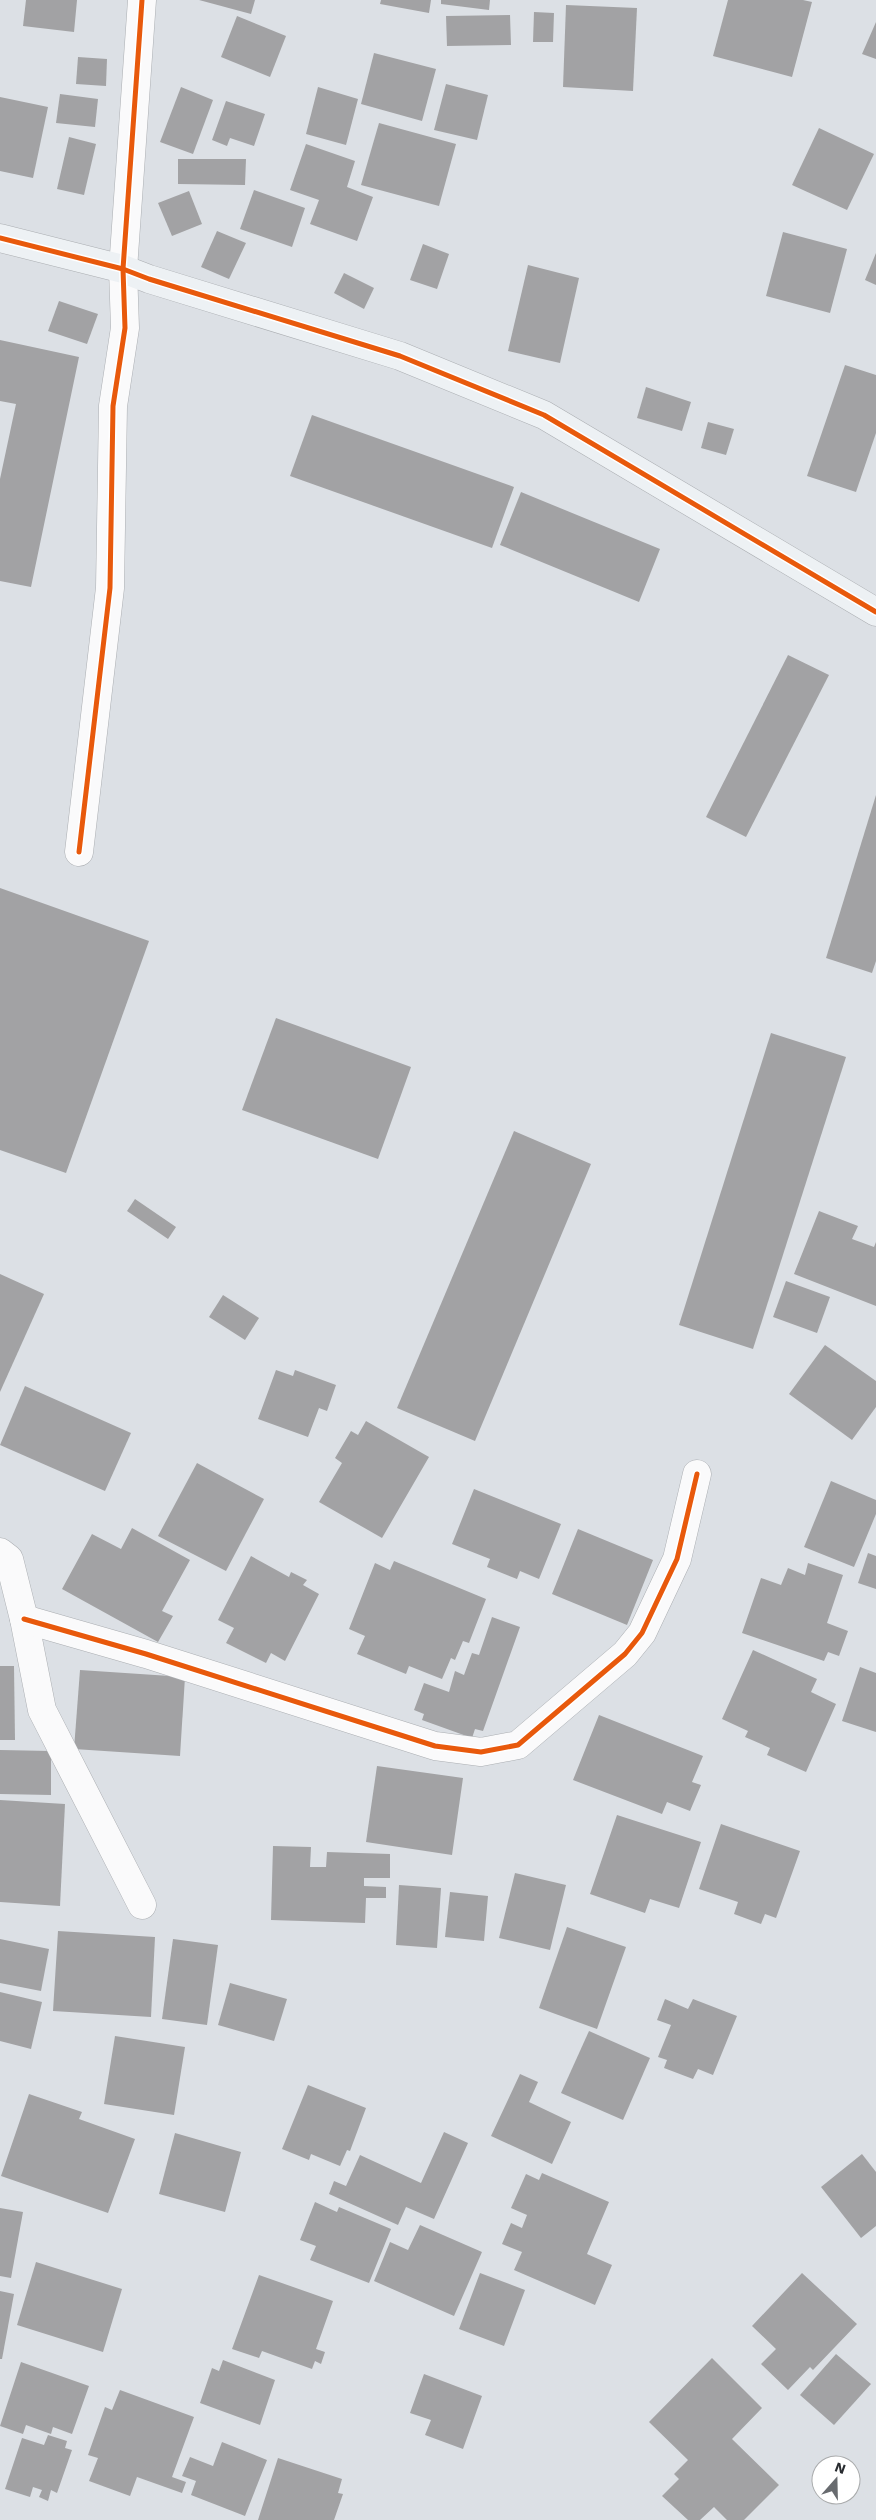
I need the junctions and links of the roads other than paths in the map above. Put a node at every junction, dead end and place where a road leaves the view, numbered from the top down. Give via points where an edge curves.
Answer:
1 (142, 0) edge
2 (0, 238) edge
3 (123, 269) junction
4 (876, 612) edge
5 (78, 852) dead end
6 (697, 1474) dead end
7 (0, 1552) edge
8 (24, 1619) junction
9 (142, 1905) dead end

1 - 3 street
2 - 3 street
3 - 4 street via 400,356 544,415
3 - 5 street via 125,328 112,406 110,588
6 - 8 street via 677,1559 642,1633 625,1654 518,1745 481,1752 435,1746 146,1654
7 - 8 street via 9,1559
8 - 9 street via 42,1710

